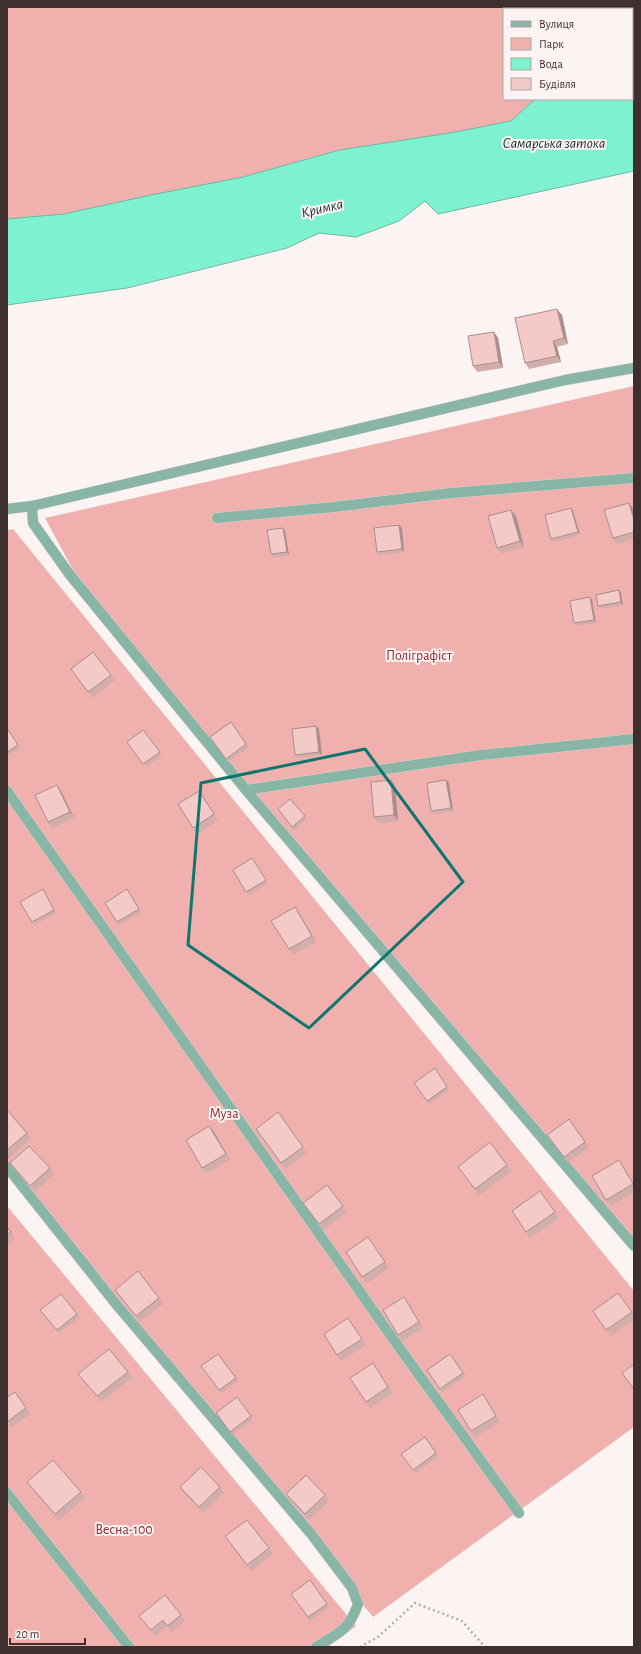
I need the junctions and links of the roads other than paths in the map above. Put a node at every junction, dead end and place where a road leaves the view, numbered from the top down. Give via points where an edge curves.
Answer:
1 (634, 368) edge
2 (634, 478) edge
3 (32, 506) junction
4 (7, 509) edge
5 (217, 518) dead end
6 (634, 739) edge
7 (246, 790) junction
8 (7, 791) edge
9 (7, 1167) edge
10 (634, 1246) edge
11 (7, 1493) edge
12 (519, 1513) dead end
13 (129, 1647) edge
14 (316, 1647) edge

1 - 3 street via 565,380
2 - 5 street via 451,493
3 - 4 street
3 - 7 street via 33,523 70,575
6 - 7 street via 481,755
7 - 10 street
8 - 12 street
9 - 14 street via 116,1304 312,1534 352,1588 358,1604 354,1616 342,1632
11 - 13 street

